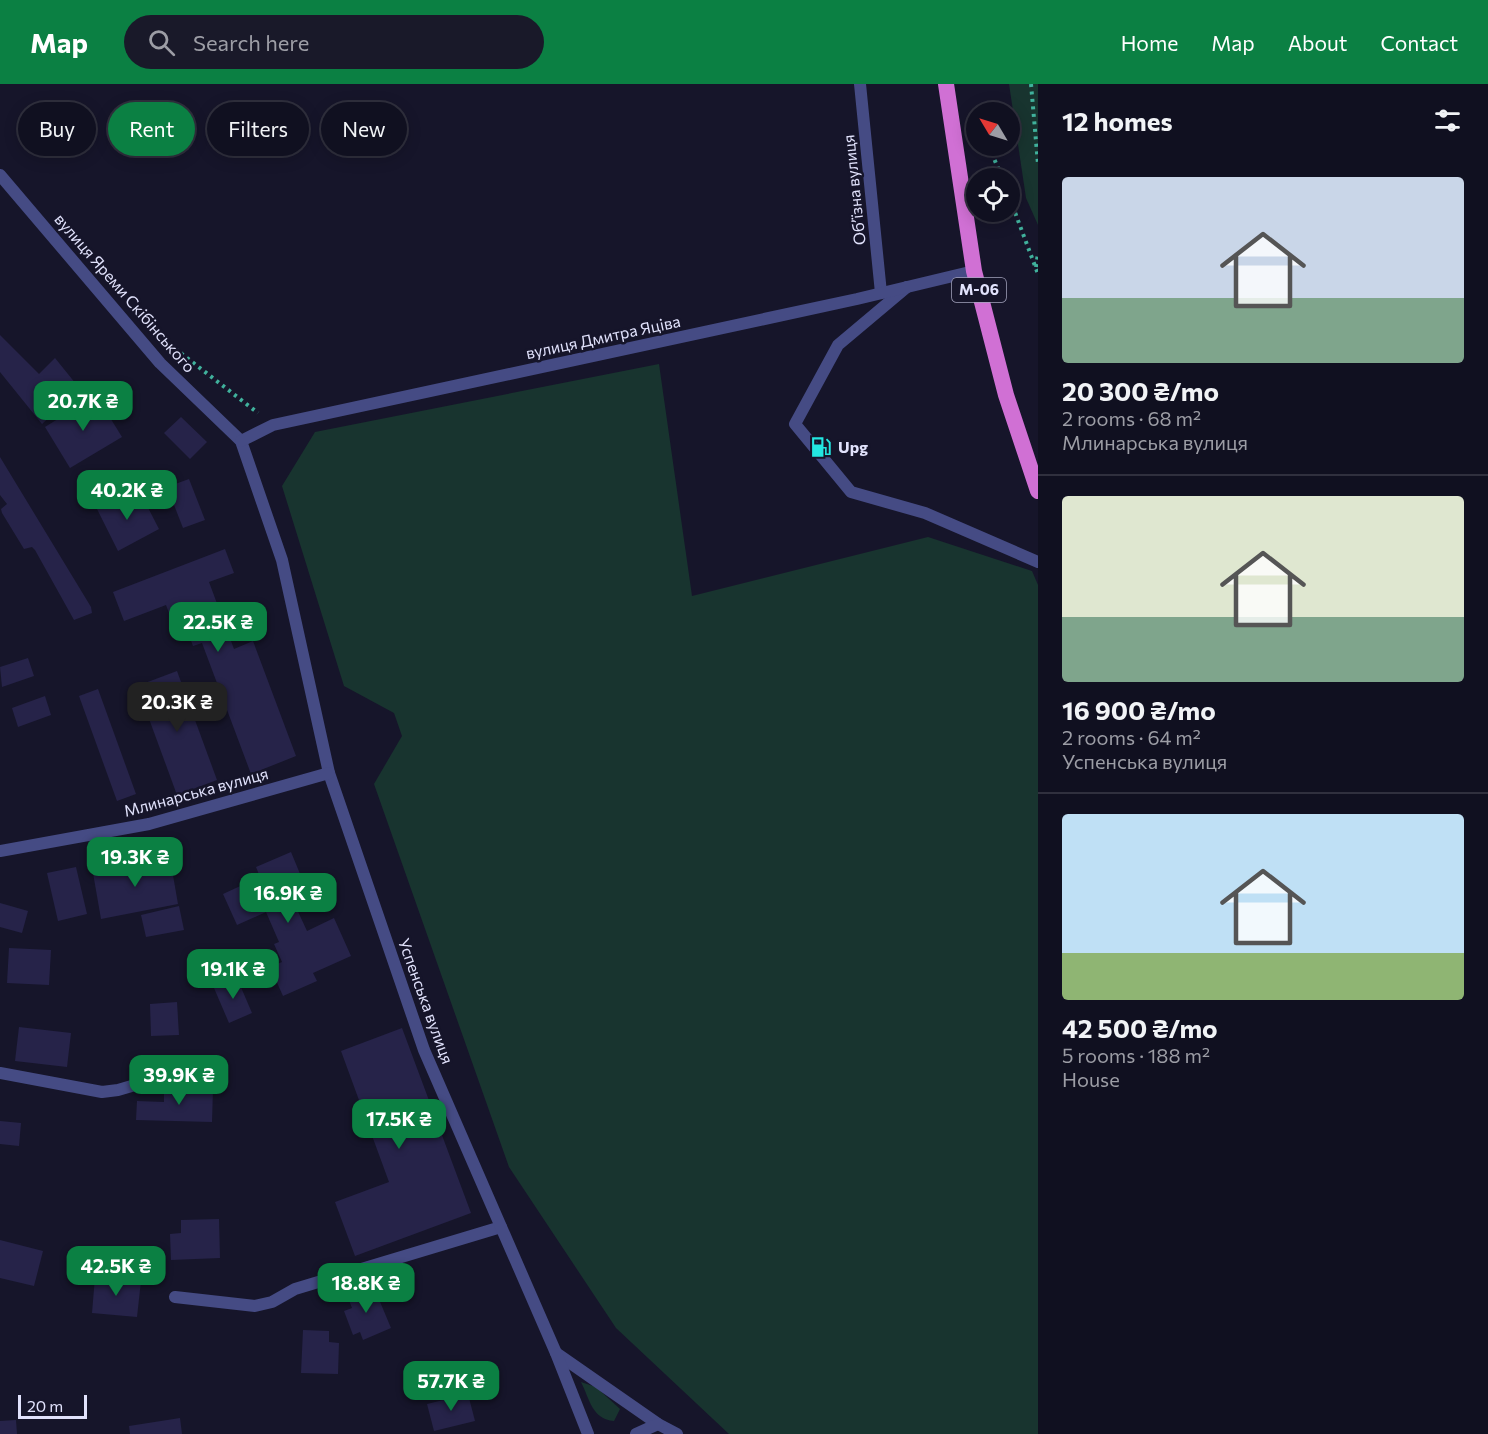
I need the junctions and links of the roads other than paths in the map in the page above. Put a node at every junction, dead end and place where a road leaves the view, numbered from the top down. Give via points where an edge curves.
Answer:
1 (860, 84) edge
2 (946, 84) edge
3 (0, 175) edge
4 (974, 271) junction
5 (907, 287) junction
6 (881, 293) junction
7 (242, 441) junction
8 (1038, 491) edge
9 (1038, 562) edge
10 (329, 773) junction
11 (0, 851) edge
12 (0, 1073) edge
13 (152, 1080) dead end
14 (501, 1227) junction
15 (175, 1297) dead end
16 (556, 1353) junction
17 (658, 1424) junction
18 (588, 1434) edge
19 (636, 1434) edge
20 (677, 1434) edge

1 - 6 street, Обʼїзна вулиця
2 - 4 highway, М-06
3 - 7 street, вулиця Яреми Скібінського via 160,363
4 - 5 street, вулиця Дмитра Яціва
4 - 8 highway, М-06 via 1006,395
5 - 6 street, вулиця Дмитра Яціва
5 - 9 street via 838,345 795,424 851,492 925,513
6 - 7 street, вулиця Дмитра Яціва via 273,425
7 - 10 street, вулиця Яреми Скібінського via 282,560
10 - 11 street, Млинарська вулиця via 149,824
10 - 14 street, Успенська вулиця via 424,1050
12 - 13 street via 102,1092
14 - 15 street via 294,1289 272,1302 255,1306
14 - 16 street, Успенська вулиця
16 - 17 street
16 - 18 street, Успенська вулиця
17 - 19 street
17 - 20 street

